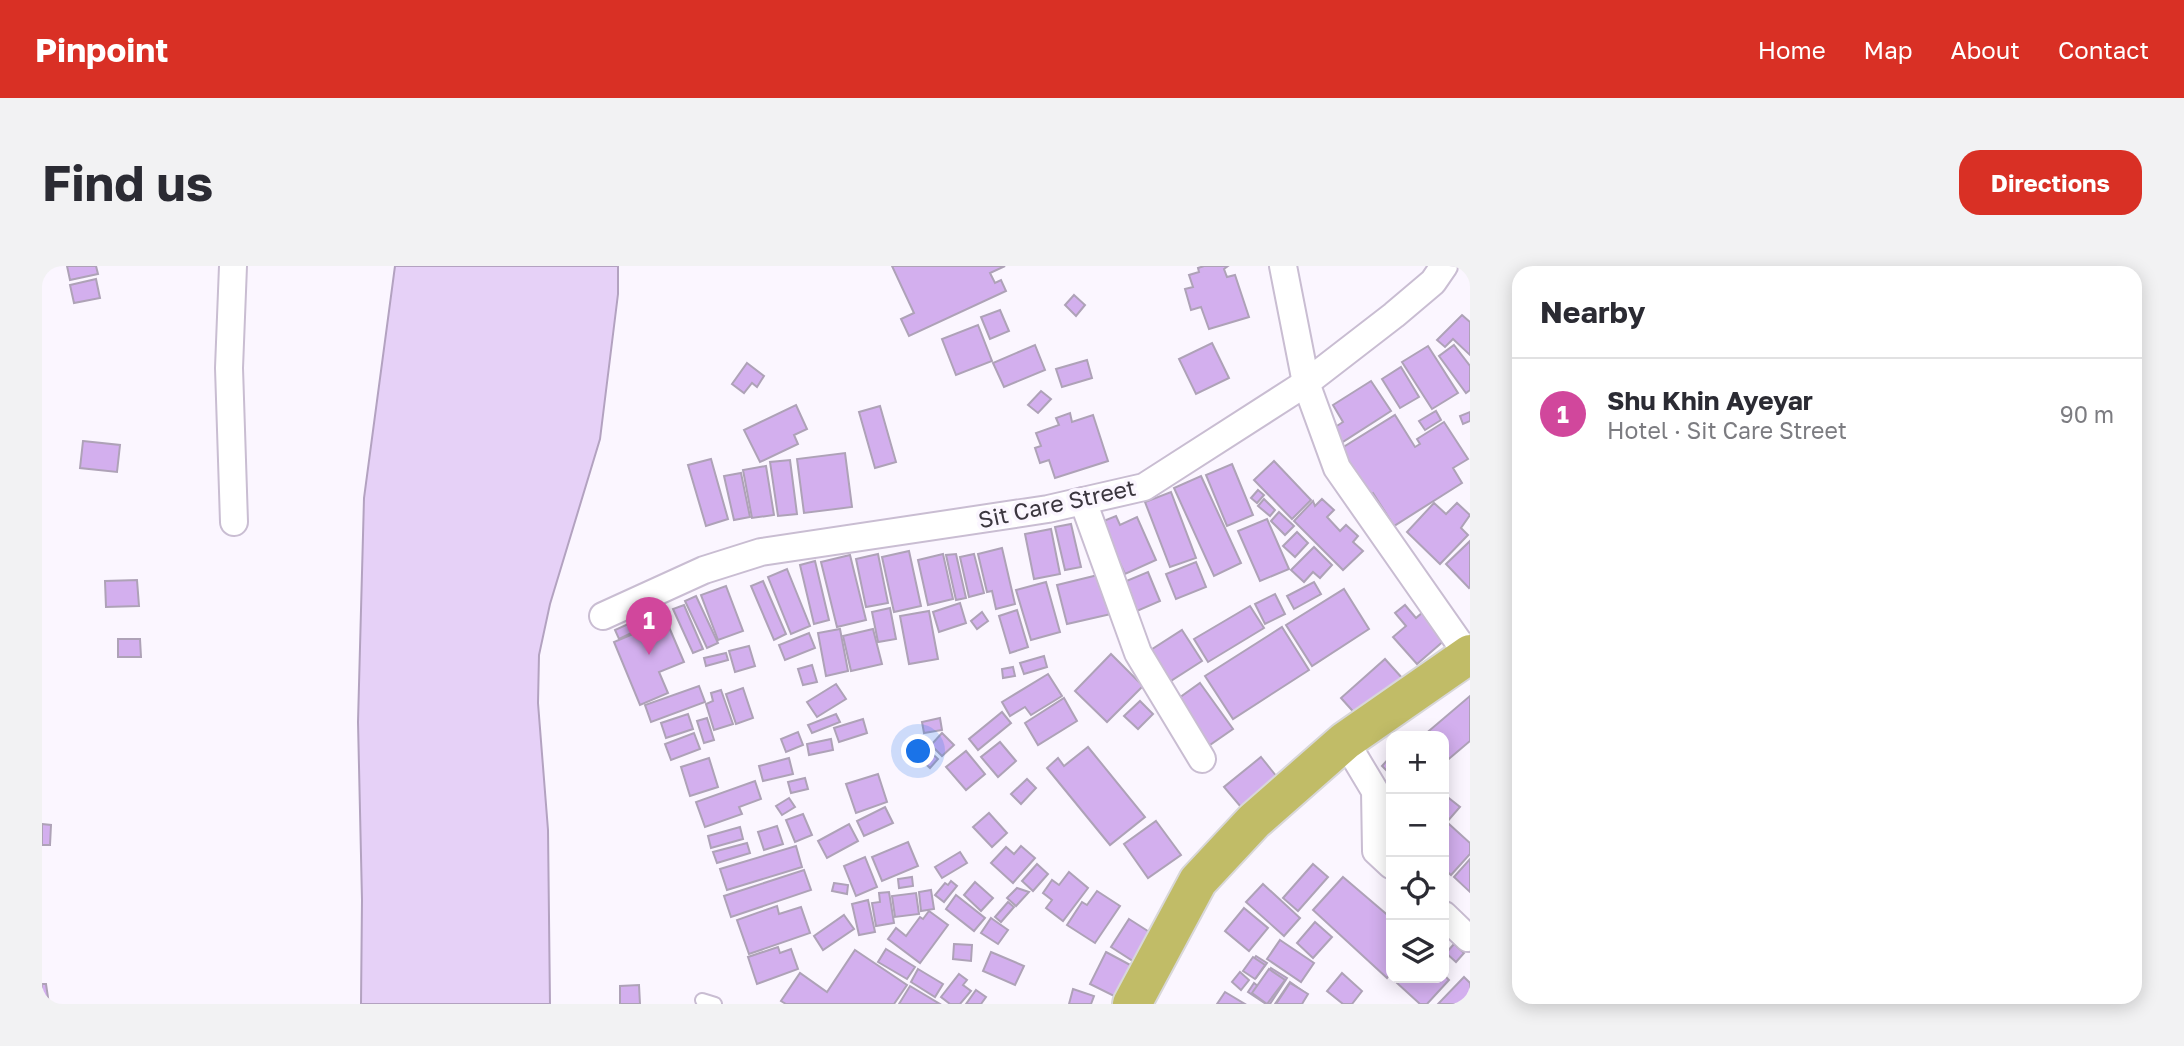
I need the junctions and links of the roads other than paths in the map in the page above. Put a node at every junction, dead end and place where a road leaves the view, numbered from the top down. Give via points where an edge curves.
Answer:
1 (233, 266) edge
2 (1283, 266) edge
3 (1444, 266) edge
4 (1306, 383) junction
5 (1083, 501) junction
6 (234, 522) dead end
7 (603, 615) dead end
8 (1468, 654) edge
9 (1345, 741) junction
10 (1202, 759) dead end
11 (1386, 860) edge
12 (1449, 920) edge
13 (1468, 938) dead end
14 (1132, 1004) edge

1 - 6 street via 229,380
2 - 4 street
3 - 4 street, Sit Care Street via 1433,282 1394,316
4 - 5 street, Sit Care Street via 1144,487
4 - 8 street via 1337,468
5 - 7 street, Sit Care Street via 761,552 704,570
5 - 10 street via 1138,653
8 - 9 main road
9 - 11 street via 1375,791 1376,851
9 - 14 main road via 1254,821 1198,881
12 - 13 street

